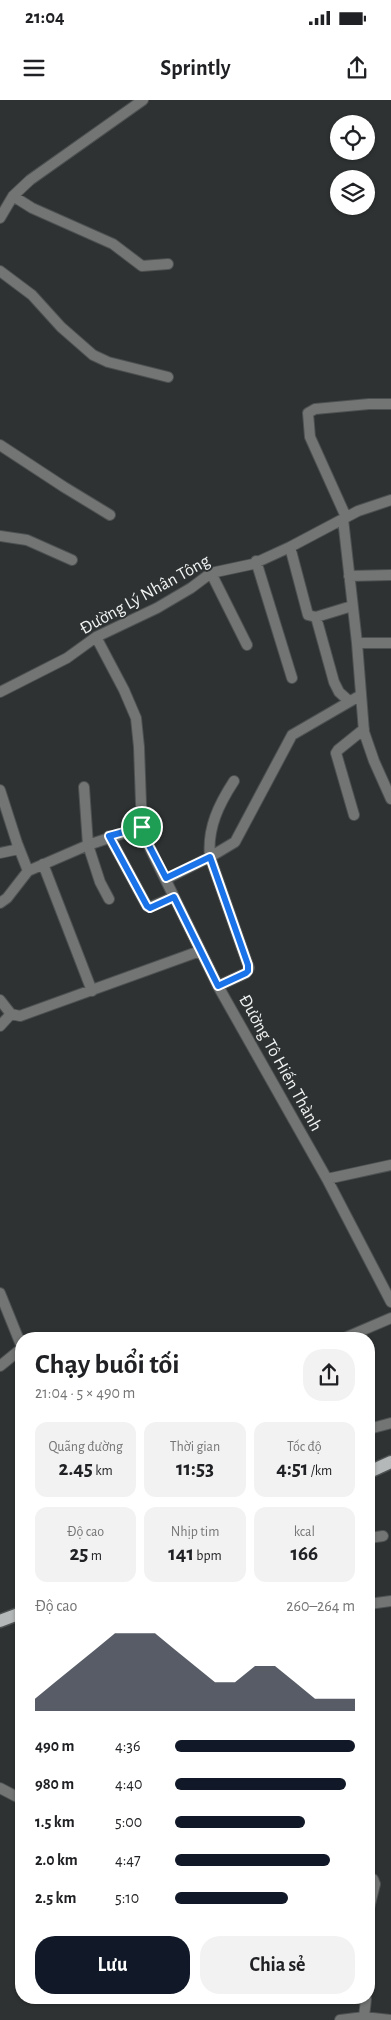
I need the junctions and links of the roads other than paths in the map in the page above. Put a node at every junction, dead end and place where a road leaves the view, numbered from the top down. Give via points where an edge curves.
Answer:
1 (143, 100) edge
2 (13, 196) junction
3 (0, 218) edge
4 (168, 264) dead end
5 (0, 271) edge
6 (168, 377) dead end
7 (391, 404) edge
8 (0, 445) edge
9 (391, 500) edge
10 (110, 515) dead end
11 (345, 518) junction
12 (0, 536) edge
13 (290, 547) junction
14 (72, 560) dead end
15 (256, 561) junction
16 (211, 573) junction
17 (391, 575) edge
18 (349, 576) junction
19 (352, 606) junction
20 (316, 617) junction
21 (96, 637) junction
22 (357, 643) junction
23 (391, 643) edge
24 (247, 645) dead end
25 (292, 678) dead end
26 (0, 692) edge
27 (361, 695) junction
28 (349, 701) junction
29 (364, 729) junction
30 (234, 781) dead end
31 (84, 787) dead end
32 (0, 790) edge
33 (391, 799) edge
34 (354, 815) dead end
35 (142, 827) junction
36 (109, 836) junction
37 (88, 845) junction
38 (19, 849) junction
39 (0, 853) edge
40 (210, 857) junction
41 (43, 864) junction
42 (28, 871) junction
43 (166, 878) junction
44 (174, 897) junction
45 (109, 899) dead end
46 (0, 903) edge
47 (200, 951) junction
48 (218, 986) junction
49 (92, 991) junction
50 (0, 1000) edge
51 (11, 1014) junction
52 (0, 1026) edge
53 (391, 1165) edge
54 (327, 1179) junction
55 (1, 1299) edge
56 (391, 1302) edge
57 (391, 1318) edge
58 (358, 1332) edge
59 (15, 1333) edge
60 (15, 1352) edge
61 (0, 1366) edge
62 (391, 1423) edge
63 (375, 1427) edge
64 (391, 1462) edge
65 (375, 1469) edge
66 (382, 1536) dead end
67 (375, 1537) edge
68 (391, 1601) edge
69 (375, 1603) edge
70 (15, 1615) edge
71 (0, 1621) edge
72 (1, 1792) edge
73 (15, 1797) edge
74 (365, 2004) edge
75 (364, 2017) junction
76 (340, 2020) edge
77 (391, 2020) edge

1 - 2 street via 30,180
2 - 3 street
2 - 4 street via 32,208 109,242 142,266
5 - 6 street via 32,295 93,356
7 - 11 street via 308,413 310,437
8 - 10 street
9 - 11 street, Đường Lý Nhân Tông
11 - 13 street, Đường Lý Nhân Tông
11 - 18 street
12 - 14 street via 27,540
13 - 15 street, Đường Lý Nhân Tông
13 - 20 street via 306,612
15 - 16 street, Đường Lý Nhân Tông
15 - 25 street
16 - 21 street, Đường Lý Nhân Tông via 157,608
16 - 24 street
17 - 18 street
18 - 19 street
19 - 20 street
19 - 22 street
20 - 28 street via 334,682
21 - 26 street, Đường Lý Nhân Tông via 67,658
21 - 35 street, Đường Tô Hiến Thành via 136,718
22 - 23 street
22 - 27 street
27 - 28 street
27 - 29 street
28 - 40 street via 292,735 238,839
29 - 33 street
29 - 34 street via 336,753
30 - 40 street via 216,812 210,835
31 - 37 street
32 - 38 street
35 - 36 street
35 - 43 street, Đường Tô Hiến Thành
36 - 37 street
36 - 44 street via 147,906 150,908
37 - 41 street
37 - 45 street
38 - 39 street
38 - 42 street
40 - 43 street
40 - 48 street via 249,968 246,973
41 - 42 street
41 - 49 street
42 - 46 street
43 - 44 street, Đường Tô Hiến Thành
44 - 47 street, Đường Tô Hiến Thành
47 - 48 street, Đường Tô Hiến Thành
47 - 49 street
48 - 54 street, Đường Tô Hiến Thành
49 - 51 street via 20,1016
50 - 51 street
51 - 52 street
53 - 54 street
54 - 56 street, Đường Tô Hiến Thành
55 - 59 street
57 - 58 street
60 - 61 street
62 - 63 street
64 - 65 main road
66 - 67 street
68 - 69 street
70 - 71 main road
72 - 73 street
74 - 75 street
75 - 76 street
75 - 77 street

